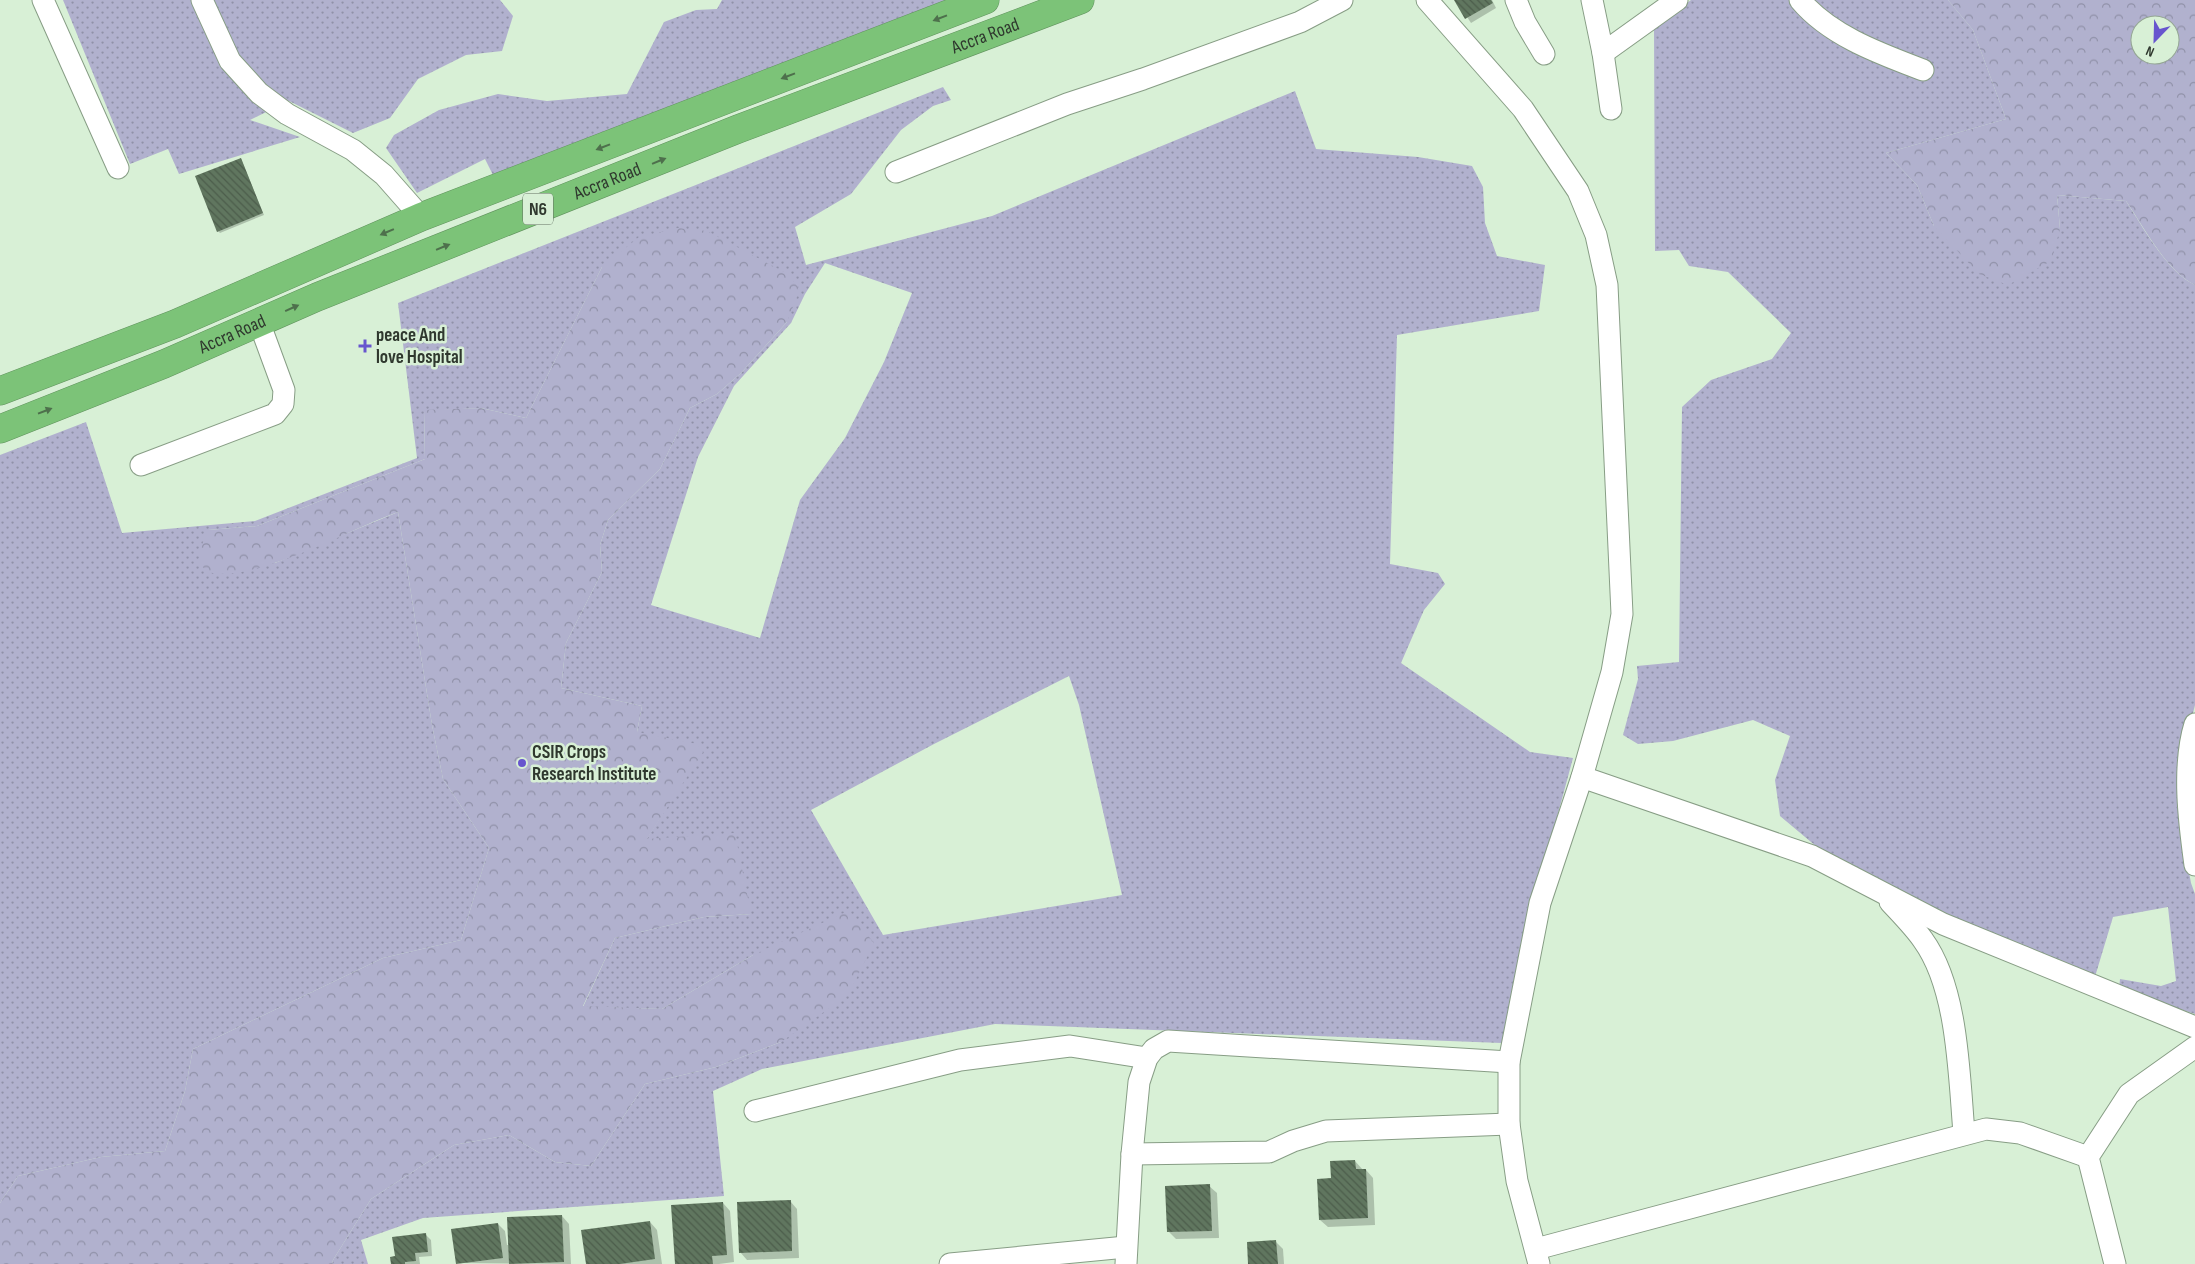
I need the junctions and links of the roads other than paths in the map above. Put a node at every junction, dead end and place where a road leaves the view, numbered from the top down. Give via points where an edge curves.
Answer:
1 (43, 0) edge
2 (202, 0) edge
3 (985, 0) edge
4 (1080, 0) edge
5 (1342, 0) edge
6 (1428, 0) edge
7 (1516, 0) edge
8 (1592, 0) edge
9 (1677, 0) edge
10 (1800, 0) edge
11 (1603, 53) junction
12 (1544, 54) dead end
13 (1923, 70) dead end
14 (1612, 109) dead end
15 (118, 168) dead end
16 (896, 172) dead end
17 (421, 218) junction
18 (260, 322) junction
19 (0, 391) edge
20 (0, 429) edge
21 (141, 465) dead end
22 (2195, 724) edge
23 (1582, 777) junction
24 (2195, 865) edge
25 (1883, 893) junction
26 (2195, 1027) edge
27 (2195, 1047) edge
28 (1147, 1058) junction
29 (1509, 1062) junction
30 (755, 1111) dead end
31 (1509, 1124) junction
32 (1964, 1133) junction
33 (1132, 1154) junction
34 (2088, 1157) junction
35 (1126, 1256) edge
36 (1537, 1257) edge
37 (950, 1264) edge
38 (2114, 1264) edge

1 - 15 street
2 - 17 street via 230,62 259,93 287,114 353,150 384,175
3 -> 17 highway, Accra Road / N6
18 -> 4 highway, Accra Road / N6 via 729,133
5 - 16 street via 1300,22 1067,104
6 - 23 street via 1524,109 1578,191 1596,235 1607,285 1622,614 1612,672
7 - 12 street
8 - 11 street
9 - 11 street
10 - 13 street via 1809,11 1843,34
11 - 14 street
17 -> 19 highway, Accra Road / N6 via 174,324
20 -> 18 highway, Accra Road / N6
18 - 21 street via 284,390 283,404 275,414
22 - 24 street via 2188,765
23 - 25 street via 1812,856
23 - 29 street via 1540,904
25 - 26 street via 1943,924
25 - 32 street via 1924,941 1942,978 1953,1021
27 - 34 street via 2128,1094
28 - 29 street via 1154,1049 1168,1041
28 - 30 street via 1070,1046 984,1057 942,1064
28 - 33 street via 1139,1082
29 - 31 street
31 - 33 street via 1326,1131 1269,1152
31 - 36 street via 1517,1181
32 - 34 street via 1986,1129 2020,1134
32 - 36 street
33 - 35 street
34 - 38 street
35 - 37 street

